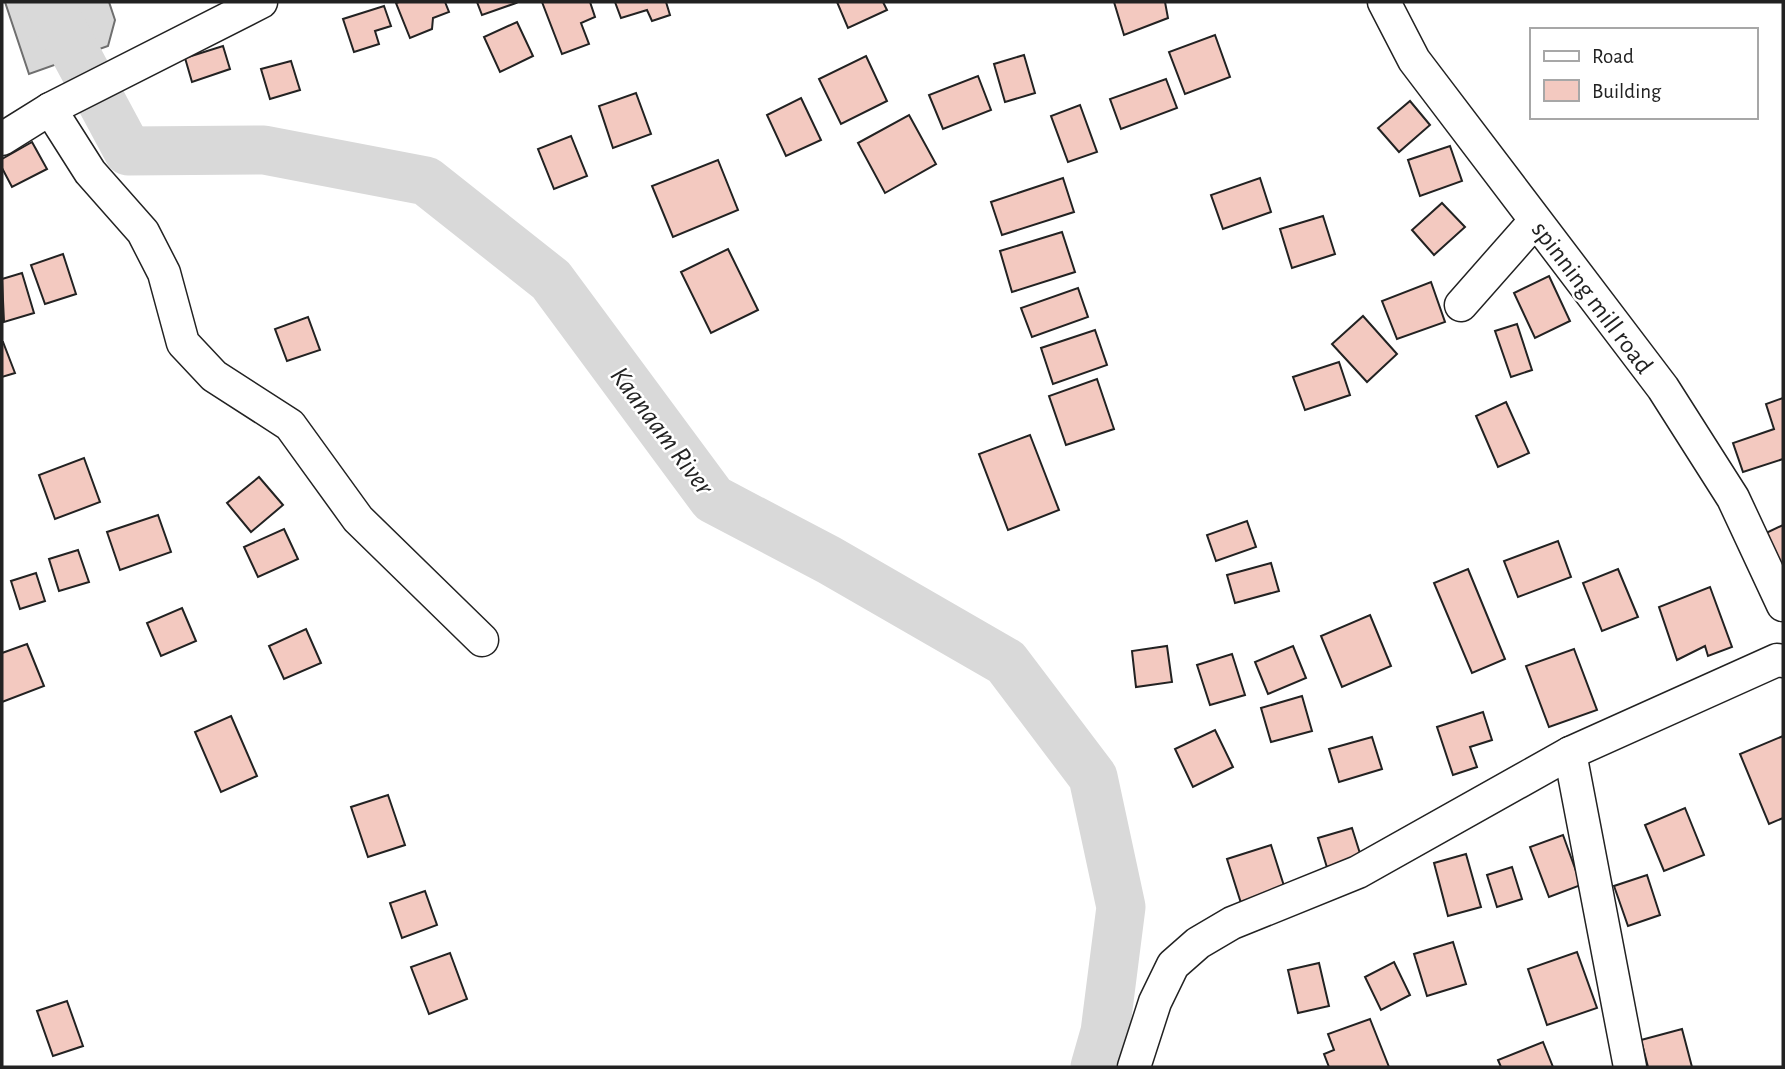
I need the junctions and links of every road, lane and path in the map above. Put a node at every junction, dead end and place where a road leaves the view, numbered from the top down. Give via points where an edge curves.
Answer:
1 (261, 2) edge
2 (1384, 2) edge
3 (50, 108) junction
4 (2, 139) edge
5 (1535, 221) junction
6 (1461, 305) dead end
7 (1783, 605) edge
8 (482, 640) dead end
9 (1783, 661) edge
10 (1570, 753) junction
11 (1134, 1067) edge
12 (1630, 1067) edge

1 - 3 street
2 - 5 street, spinning mill road via 1414,60
3 - 4 street
3 - 8 street via 90,173 143,232 164,273 183,343 214,376 290,425 358,519
5 - 6 street
5 - 7 street, spinning mill road via 1663,388 1733,498
9 - 10 street
10 - 11 street via 1357,872 1233,923 1198,943 1173,965 1155,1002
10 - 12 street

